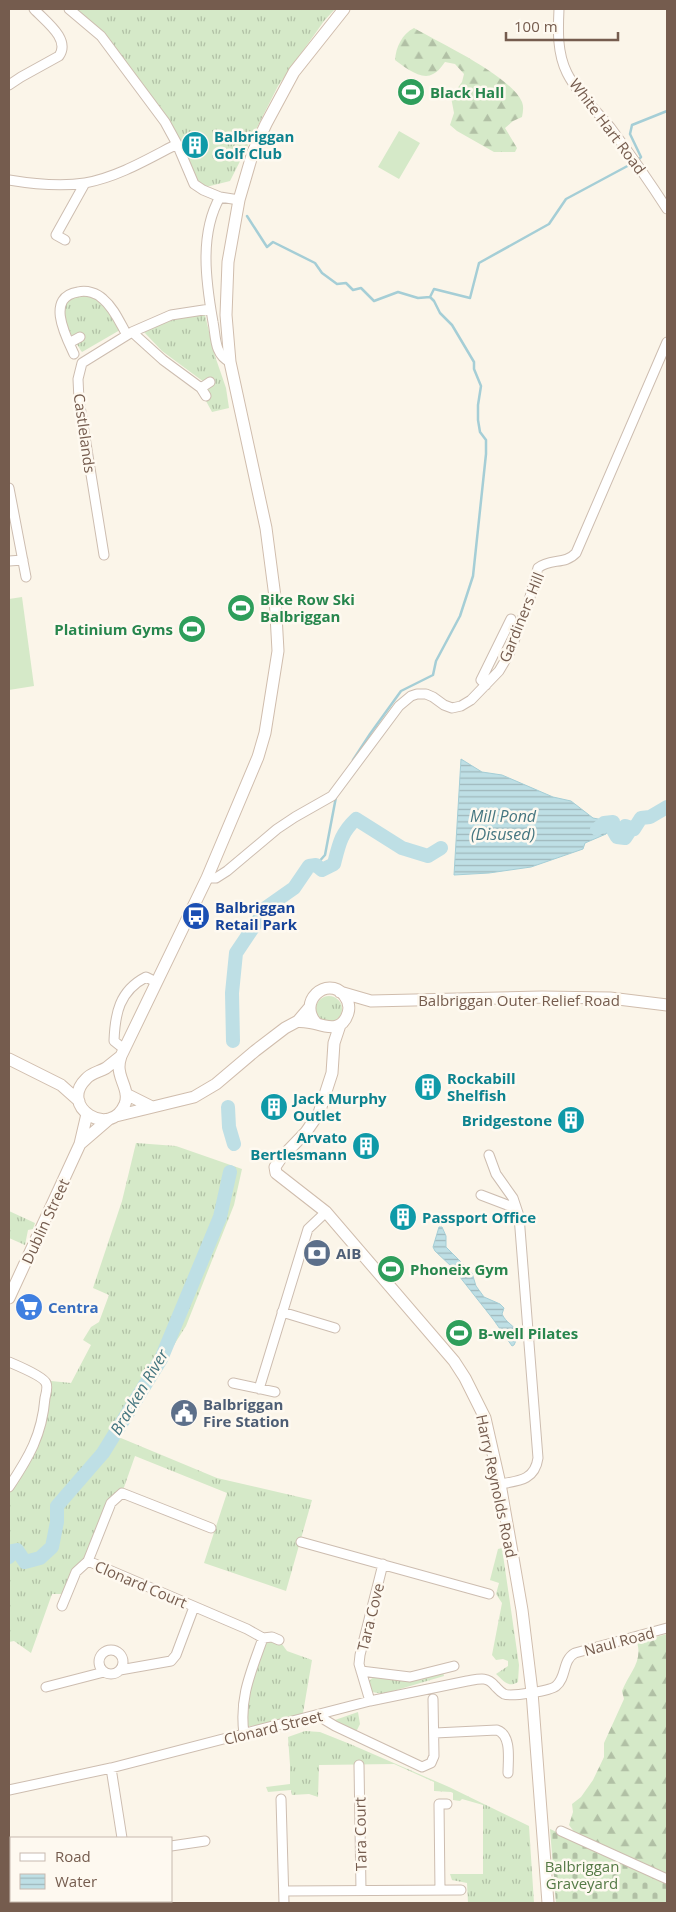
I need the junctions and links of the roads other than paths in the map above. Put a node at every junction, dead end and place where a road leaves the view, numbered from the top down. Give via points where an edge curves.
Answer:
1 (34, 9) edge
2 (69, 9) edge
3 (344, 9) edge
4 (559, 9) edge
5 (9, 85) edge
6 (177, 144) junction
7 (9, 180) edge
8 (85, 183) junction
9 (220, 197) junction
10 (239, 200) junction
11 (667, 209) edge
12 (65, 240) dead end
13 (210, 309) junction
14 (130, 333) junction
15 (80, 337) dead end
16 (667, 342) edge
17 (69, 343) junction
18 (74, 354) dead end
19 (230, 362) junction
20 (210, 382) dead end
21 (201, 388) junction
22 (206, 396) dead end
23 (9, 489) edge
24 (104, 555) dead end
25 (23, 560) junction
26 (9, 561) edge
27 (26, 577) dead end
28 (512, 619) dead end
29 (486, 685) junction
30 (207, 878) junction
31 (156, 982) junction
32 (340, 992) junction
33 (371, 1001) junction
34 (667, 1005) edge
35 (309, 1008) junction
36 (348, 1015) junction
37 (298, 1021) junction
38 (320, 1025) junction
39 (340, 1025) junction
40 (334, 1043) junction
41 (122, 1052) junction
42 (9, 1058) edge
43 (97, 1072) junction
44 (52, 1080) junction
45 (85, 1080) junction
46 (122, 1082) junction
47 (126, 1094) junction
48 (79, 1100) junction
49 (152, 1107) junction
50 (87, 1114) junction
51 (112, 1117) junction
52 (80, 1144) junction
53 (489, 1155) dead end
54 (482, 1195) dead end
55 (326, 1212) junction
56 (519, 1218) junction
57 (13, 1279) edge
58 (9, 1298) edge
59 (282, 1312) junction
60 (335, 1328) dead end
61 (9, 1362) edge
62 (234, 1383) dead end
63 (259, 1388) junction
64 (275, 1392) dead end
65 (500, 1484) junction
66 (9, 1487) edge
67 (211, 1528) dead end
68 (301, 1542) dead end
69 (88, 1561) junction
70 (383, 1564) junction
71 (489, 1594) dead end
72 (62, 1606) dead end
73 (194, 1607) junction
74 (667, 1628) edge
75 (262, 1638) junction
76 (279, 1640) dead end
77 (454, 1666) dead end
78 (120, 1670) junction
79 (361, 1671) junction
80 (104, 1672) junction
81 (46, 1687) dead end
82 (532, 1692) junction
83 (433, 1699) dead end
84 (370, 1701) junction
85 (322, 1714) junction
86 (434, 1733) junction
87 (244, 1734) junction
88 (359, 1765) dead end
89 (519, 1766) dead end
90 (111, 1768) junction
91 (9, 1790) edge
92 (281, 1799) dead end
93 (447, 1804) dead end
94 (561, 1831) dead end
95 (122, 1837) edge
96 (205, 1841) dead end
97 (172, 1846) edge
98 (667, 1879) edge
99 (361, 1890) junction
100 (440, 1890) junction
101 (461, 1890) dead end
102 (284, 1891) junction
103 (284, 1903) edge
104 (548, 1903) edge

1 - 5 street via 60,37 64,46 59,56
2 - 6 street via 101,36 165,122
3 - 10 street via 294,72 277,102 253,152
4 - 11 street, White Hart Road via 560,53 567,73 638,164
6 - 8 street via 124,172
6 - 9 street via 194,184
7 - 8 street via 37,184
8 - 12 street via 56,235
9 - 10 street
9 - 13 street via 211,217 206,249
10 - 19 street via 227,288
13 - 14 street, Castlelands via 171,315
13 - 19 street via 217,349
14 - 17 street via 103,299 94,293 78,292 70,294 60,310
14 - 21 street
14 - 24 street, Castlelands via 82,363 78,379
15 - 17 street
16 - 29 street, Gardiners Hill via 576,553 564,561 551,561 538,568 509,654 499,672
17 - 18 street
19 - 30 street via 266,528 278,651 258,757
20 - 21 street
21 - 22 street
23 - 25 street
25 - 26 street
25 - 27 street
28 - 29 street via 481,680
29 - 30 street, Gardiners Hill via 471,700 452,708 426,694 411,696 394,712 334,794 278,829 227,871 216,878
30 - 31 street
31 - 41 street
31 - 41 street via 146,977 140,980 119,1006 114,1041
32 - 33 street, Balbriggan Outer Relief Road
32 - 35 street via 322,989 313,996
32 - 36 street via 348,1001
33 - 34 street, Balbriggan Outer Relief Road via 610,998
33 - 36 street
35 - 37 street
35 - 38 street
36 - 39 street
37 - 38 street
37 - 49 street via 216,1084 176,1102
38 - 39 street via 333,1028
38 - 40 street
39 - 40 street, Harry Reynolds Road
40 - 55 street, Harry Reynolds Road via 332,1073 319,1113 275,1167 276,1173
41 - 43 street
41 - 46 street via 119,1067
42 - 44 street
43 - 45 street
43 - 46 street via 110,1073
44 - 45 street
44 - 48 street
45 - 48 street via 78,1093
46 - 47 street
47 - 49 street
47 - 51 street via 124,1106
48 - 50 street
49 - 51 street
50 - 51 street via 93,1118
50 - 52 street, Dublin Street
51 - 52 street, Dublin Street
52 - 57 street, Dublin Street
53 - 56 street via 496,1174 513,1198
54 - 56 street via 510,1206
55 - 59 street via 308,1230
55 - 65 street, Harry Reynolds Road via 465,1378 484,1418
56 - 65 street via 538,1458 537,1466 528,1477
57 - 58 street, Dublin Street
59 - 60 street
59 - 63 street
61 - 66 street via 43,1379 46,1386 39,1434
62 - 63 street
63 - 64 street
65 - 82 street, Harry Reynolds Road via 522,1610
67 - 69 street, Clonard Court via 122,1493 111,1503
68 - 70 street, Tara Cove
69 - 72 street, Clonard Court via 76,1572
69 - 73 street, Clonard Court
70 - 71 street, Tara Cove
70 - 79 street, Tara Cove via 360,1655
73 - 75 street, Clonard Court
73 - 78 street, Clonard Court via 171,1661
74 - 82 street, Naul Road via 575,1653 568,1658 557,1685
75 - 76 street, Clonard Court
75 - 87 street via 243,1699
77 - 79 street, Tara Cove via 410,1677
78 - 80 street via 114,1674
78 - 80 street via 121,1655 110,1650 103,1653 99,1661
79 - 84 street, Tara Cove
80 - 81 street
82 - 84 street, Clonard Street via 509,1696 482,1678
82 - 104 street, Harry Reynolds Road
83 - 86 street
84 - 85 street, Clonard Street
85 - 86 street via 335,1726 422,1767 433,1760
85 - 87 street, Clonard Street
86 - 89 street via 497,1730 507,1738 508,1770
87 - 90 street, Clonard Street
88 - 99 street, Tara Court via 355,1779
90 - 91 street, Clonard Street
90 - 95 street
92 - 102 street
93 - 100 street via 439,1804
94 - 98 street
96 - 97 street
99 - 100 street, Tara Court
99 - 102 street, Tara Court
100 - 101 street, Tara Court
102 - 103 street

